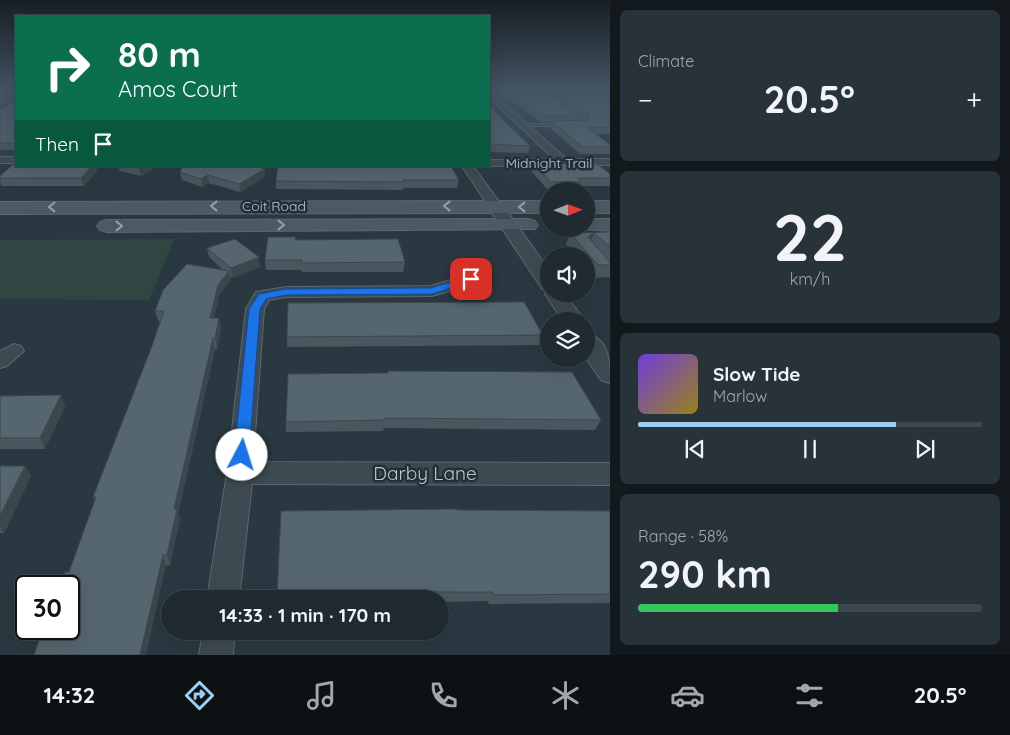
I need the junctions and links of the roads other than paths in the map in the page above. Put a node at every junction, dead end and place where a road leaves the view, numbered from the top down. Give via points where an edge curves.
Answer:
1 (518, 120) edge
2 (580, 120) edge
3 (524, 125) junction
4 (562, 125) edge
5 (571, 125) edge
6 (0, 160) edge
7 (15, 160) edge
8 (564, 162) junction
9 (610, 162) edge
10 (490, 163) edge
11 (468, 167) edge
12 (496, 207) junction
13 (540, 207) edge
14 (595, 207) edge
15 (610, 207) edge
16 (0, 208) edge
17 (509, 225) junction
18 (540, 225) edge
19 (595, 225) edge
20 (610, 225) edge
21 (0, 226) edge
22 (540, 272) edge
23 (471, 279) dead end
24 (595, 353) edge
25 (610, 374) edge
26 (240, 473) junction
27 (610, 474) edge
28 (224, 590) edge
29 (218, 640) edge
30 (216, 655) edge

1 - 3 street
2 - 5 lane via 585,124
3 - 4 lane
3 - 8 street
6 - 7 street
8 - 9 street, Midnight Trail
8 - 10 street, Midnight Trail
11 - 12 street
13 -> 12 main road, Coit Road
12 -> 16 main road, Coit Road
12 - 17 street
14 - 15 main road
17 - 18 main road, Coit Road
21 -> 17 main road, Coit Road
17 - 22 street
19 - 20 main road
23 - 26 street via 432,291 286,292 262,296 255,309
24 - 25 street
26 - 27 street, Darby Lane
26 - 28 street
29 - 30 street

